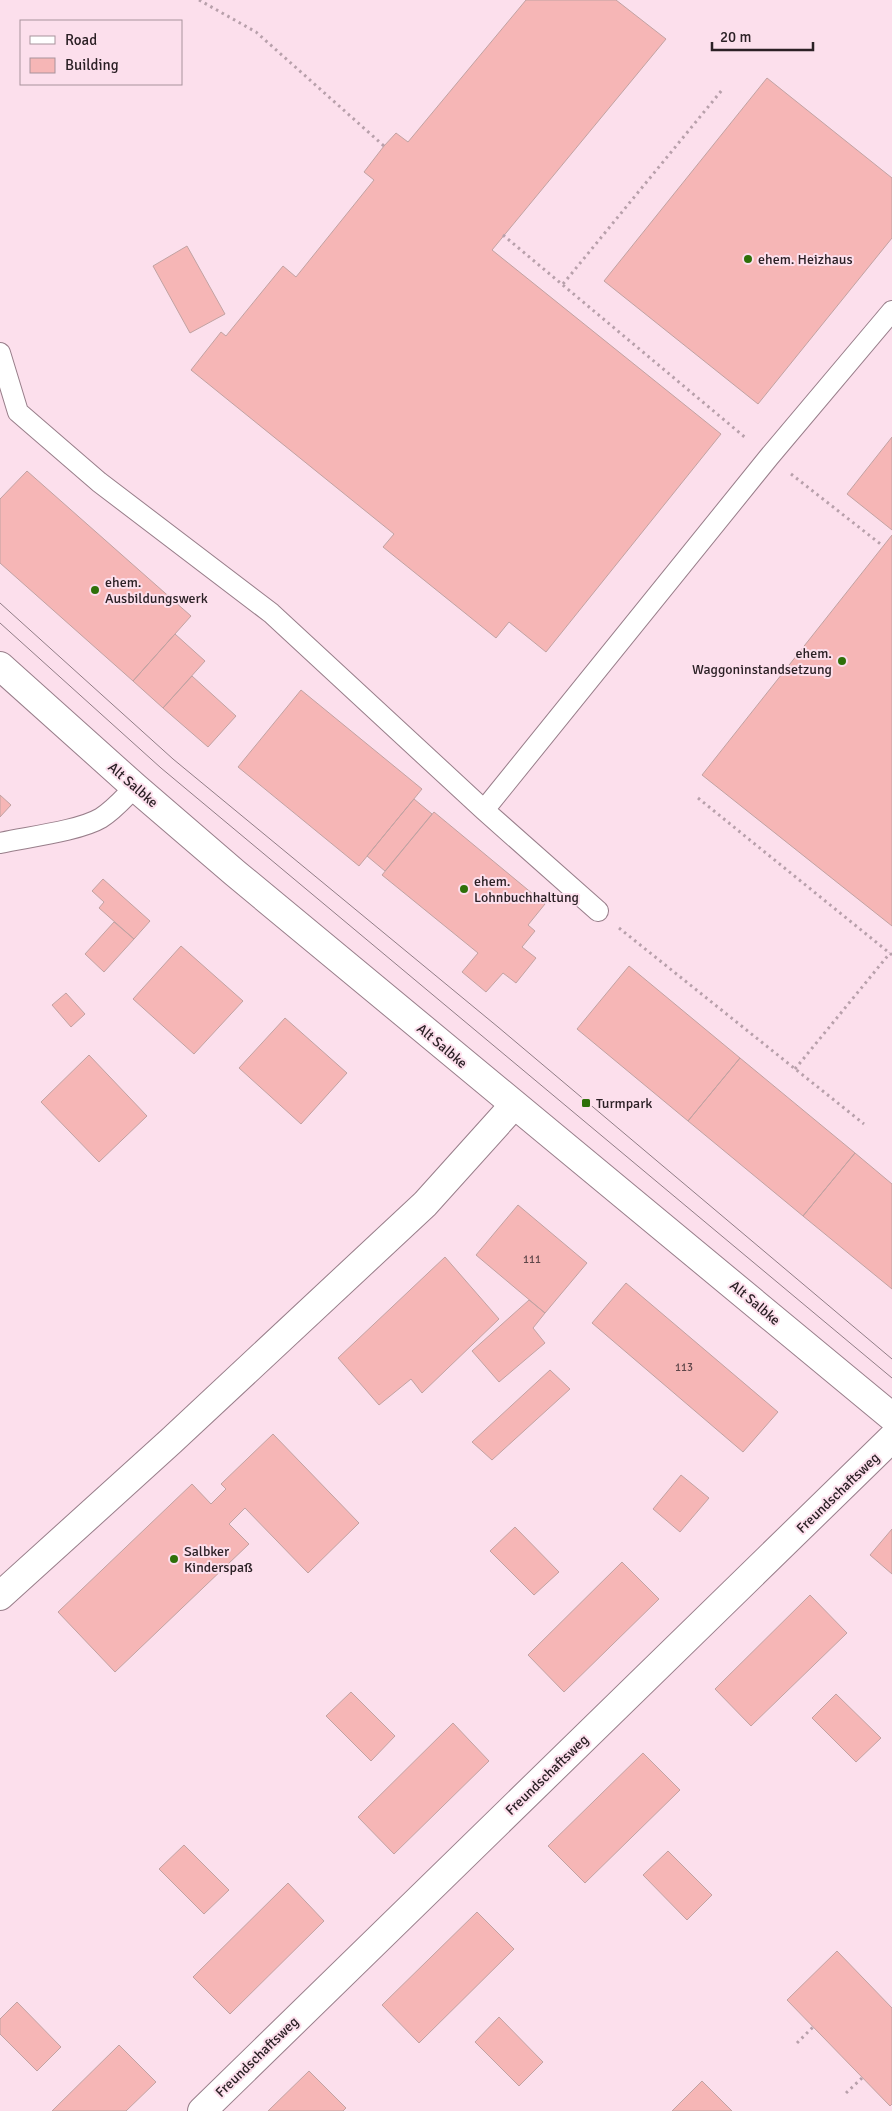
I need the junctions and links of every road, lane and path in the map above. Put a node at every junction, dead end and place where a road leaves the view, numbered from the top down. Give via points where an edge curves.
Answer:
1 (198, 0) edge
2 (722, 90) dead end
3 (384, 146) dead end
4 (503, 235) dead end
5 (563, 284) junction
6 (892, 312) edge
7 (0, 353) edge
8 (769, 457) junction
9 (883, 546) dead end
10 (0, 666) edge
11 (135, 787) junction
12 (698, 798) dead end
13 (484, 810) junction
14 (0, 843) edge
15 (598, 911) joint
16 (891, 954) edge
17 (795, 1069) junction
18 (514, 1105) junction
19 (864, 1124) dead end
20 (892, 1417) edge
21 (892, 1438) edge
22 (0, 1596) edge
23 (813, 2028) dead end
24 (797, 2043) dead end
25 (862, 2078) dead end
26 (846, 2093) dead end
27 (202, 2111) edge

1 - 3 path via 256,32
2 - 5 path
4 - 5 path
5 - 8 path
6 - 8 lane
7 - 13 lane via 18,412 99,482 271,613
8 - 9 path
8 - 13 lane
10 - 11 street, Alt Salbke
11 - 14 lane via 112,811 99,819
11 - 18 street, Alt Salbke
12 - 16 path
13 - 15 lane
15 - 17 path
16 - 17 path
17 - 19 path
18 - 20 street, Alt Salbke
18 - 22 street via 425,1204
21 - 27 street, Freundschaftsweg
23 - 24 path
25 - 26 path

